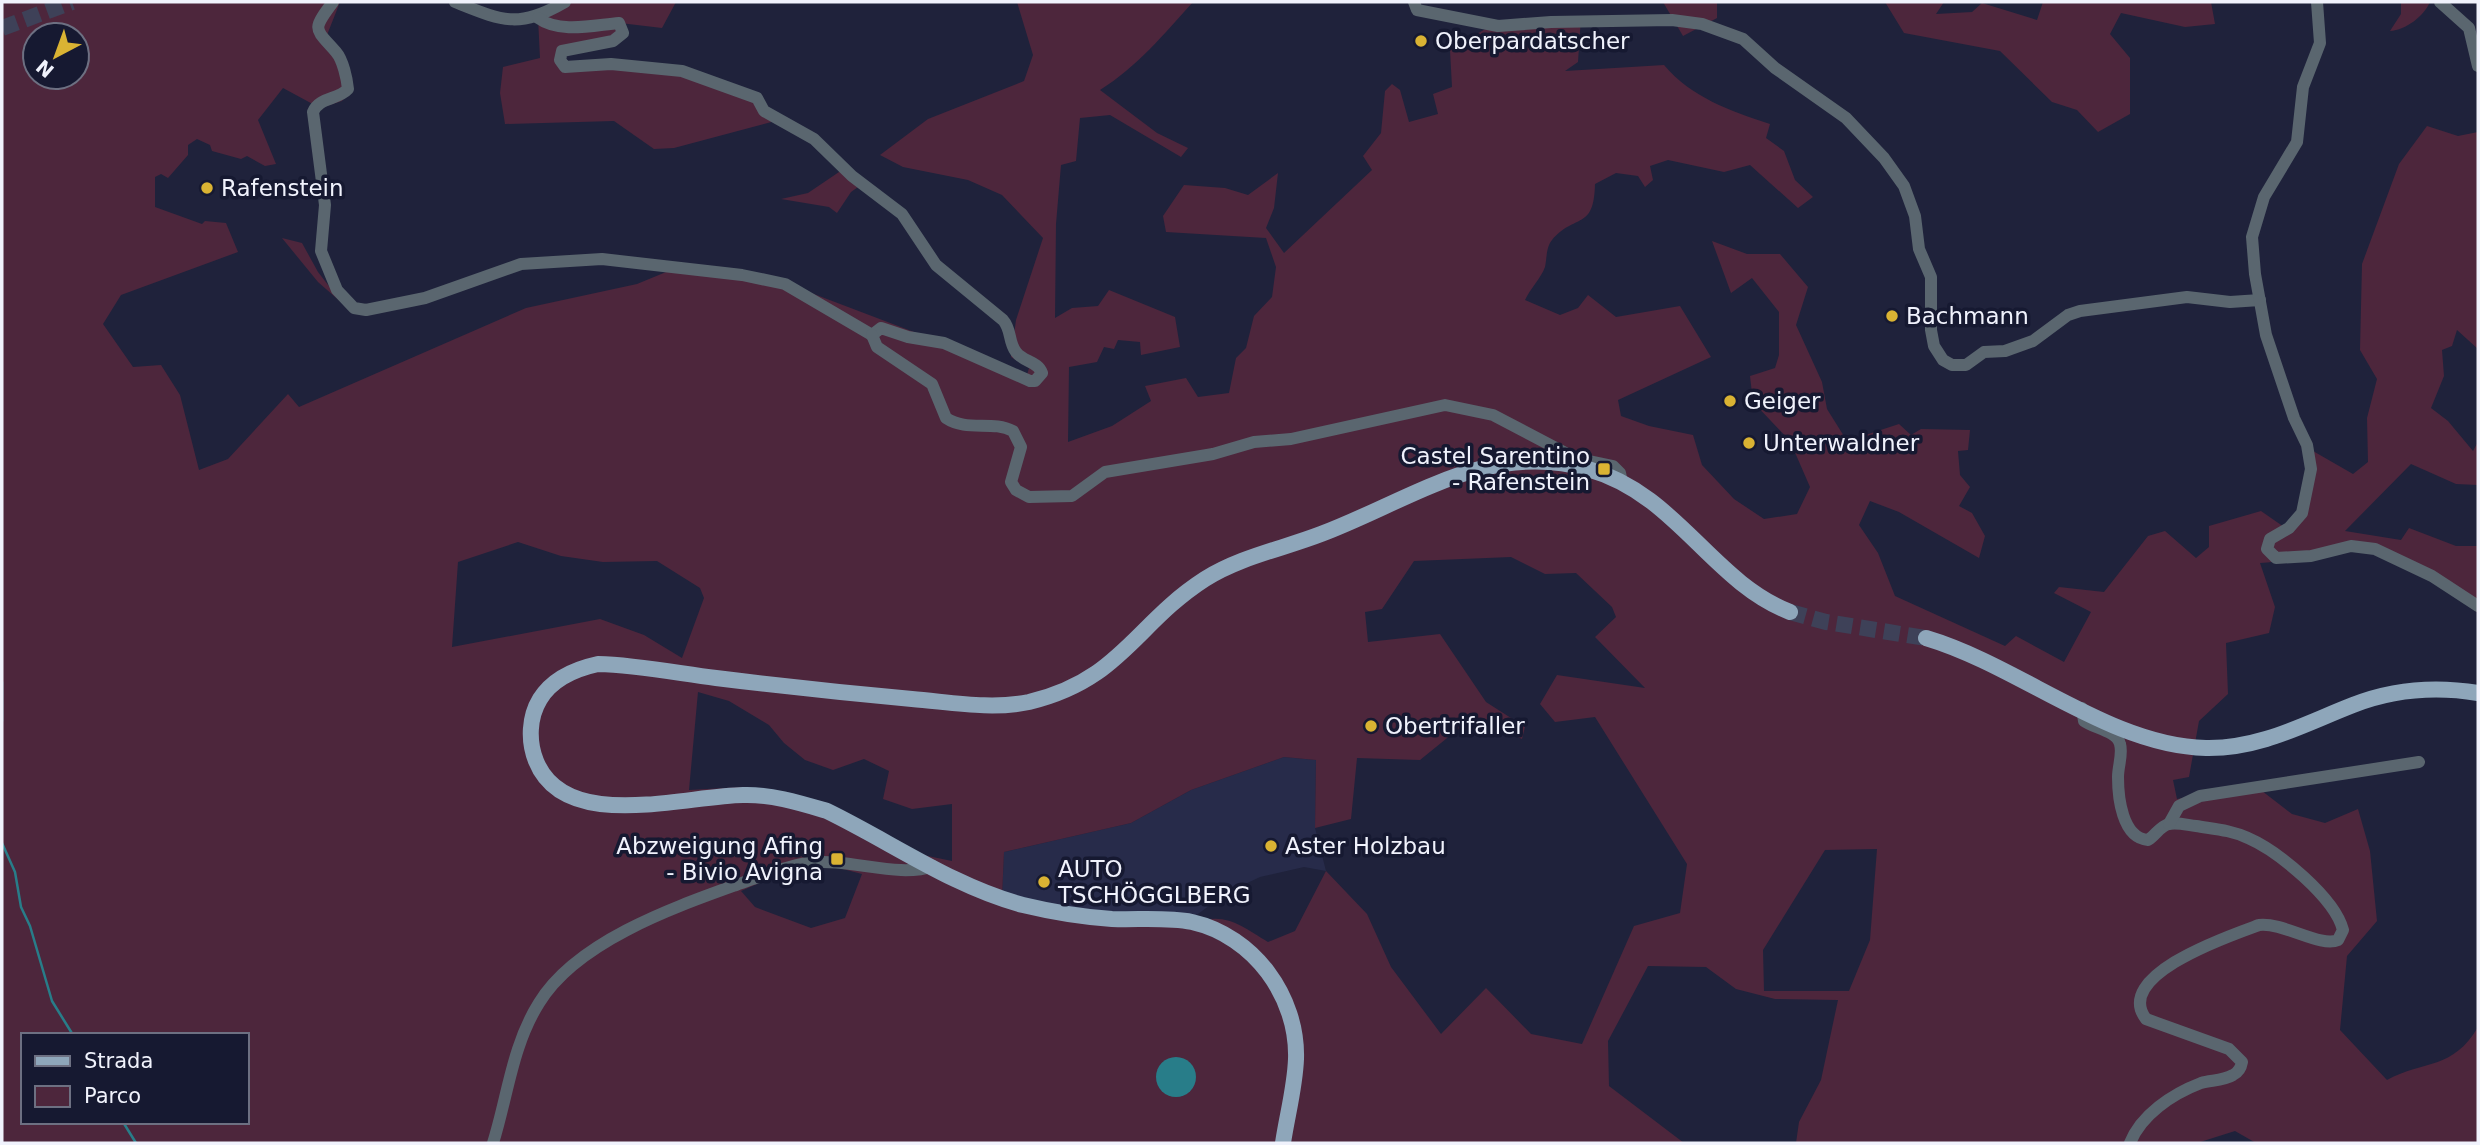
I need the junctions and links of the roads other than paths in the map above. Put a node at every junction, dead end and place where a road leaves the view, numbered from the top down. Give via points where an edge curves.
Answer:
1 (333, 2) edge
2 (455, 2) edge
3 (565, 2) edge
4 (1414, 2) edge
5 (2318, 2) edge
6 (2440, 2) edge
7 (538, 18) junction
8 (2478, 66) edge
9 (2260, 300) junction
10 (872, 335) junction
11 (1622, 482) junction
12 (2478, 606) edge
13 (1790, 612) tunnel mouth
14 (1926, 638) tunnel mouth
15 (2478, 693) edge
16 (2082, 708) junction
17 (2419, 762) dead end
18 (2169, 824) junction
19 (933, 866) junction
20 (493, 1143) edge
21 (1283, 1143) edge
22 (2130, 1143) edge

1 - 10 street via 318,31 338,55 348,89 319,103 313,111 325,205 321,251 337,290 354,308 366,310 425,298 521,264 602,259 785,284
2 - 7 street via 500,19
3 - 7 street
4 - 9 street via 1417,10 1498,26 1672,20 1720,29 1749,42 1775,68 1846,118 1904,186 1916,216 1919,249 1931,277 1934,346 1952,365 1966,365 1984,352 2005,351 2033,341 2080,311 2187,297
5 - 9 street via 2320,43 2303,88 2297,142 2264,197 2253,229
6 - 8 street via 2469,28
7 - 10 street via 566,27 620,23 623,33 613,41 562,51 560,60 565,67 611,64 682,71 757,98 764,111 814,139 852,176 902,214 936,265 1003,320 1014,350 1042,373 1035,382 1030,381 944,342 881,328
9 - 12 street via 2270,348 2307,444 2311,469 2302,513 2270,539 2268,553 2280,558 2351,546 2375,549 2432,576
10 - 11 street via 877,347 932,384 946,418 960,425 1013,430 1021,447 1011,482 1029,497 1072,496 1105,472 1291,439 1445,405 1493,415 1575,458 1613,466
11 - 13 main road via 1673,517 1749,589
11 - 19 main road via 1567,464 1531,462 1481,467 1439,480 1322,534 1215,574 1182,596 1102,671 1027,702 962,704 598,664 559,679 534,711 531,746 538,766 559,792 580,802 616,805 764,796 827,811
14 - 16 main road via 1989,662
15 - 16 main road via 2413,689 2354,704 2270,739 2222,747 2158,743
16 - 18 street via 2084,721 2114,736 2121,745 2119,797 2130,831 2148,840
17 - 18 street via 2200,796 2179,806
18 - 22 street via 2230,831 2261,844 2322,897 2339,918 2343,934 2328,943 2275,925 2259,925 2155,973 2140,1002 2146,1019 2229,1049 2242,1062 2231,1076 2200,1083 2154,1111
19 - 20 street via 906,872 837,861 796,865 661,911 629,928 562,976 539,1002 514,1056
19 - 21 main road via 1022,904 1107,918 1194,923 1240,944 1272,978 1294,1029 1295,1070

